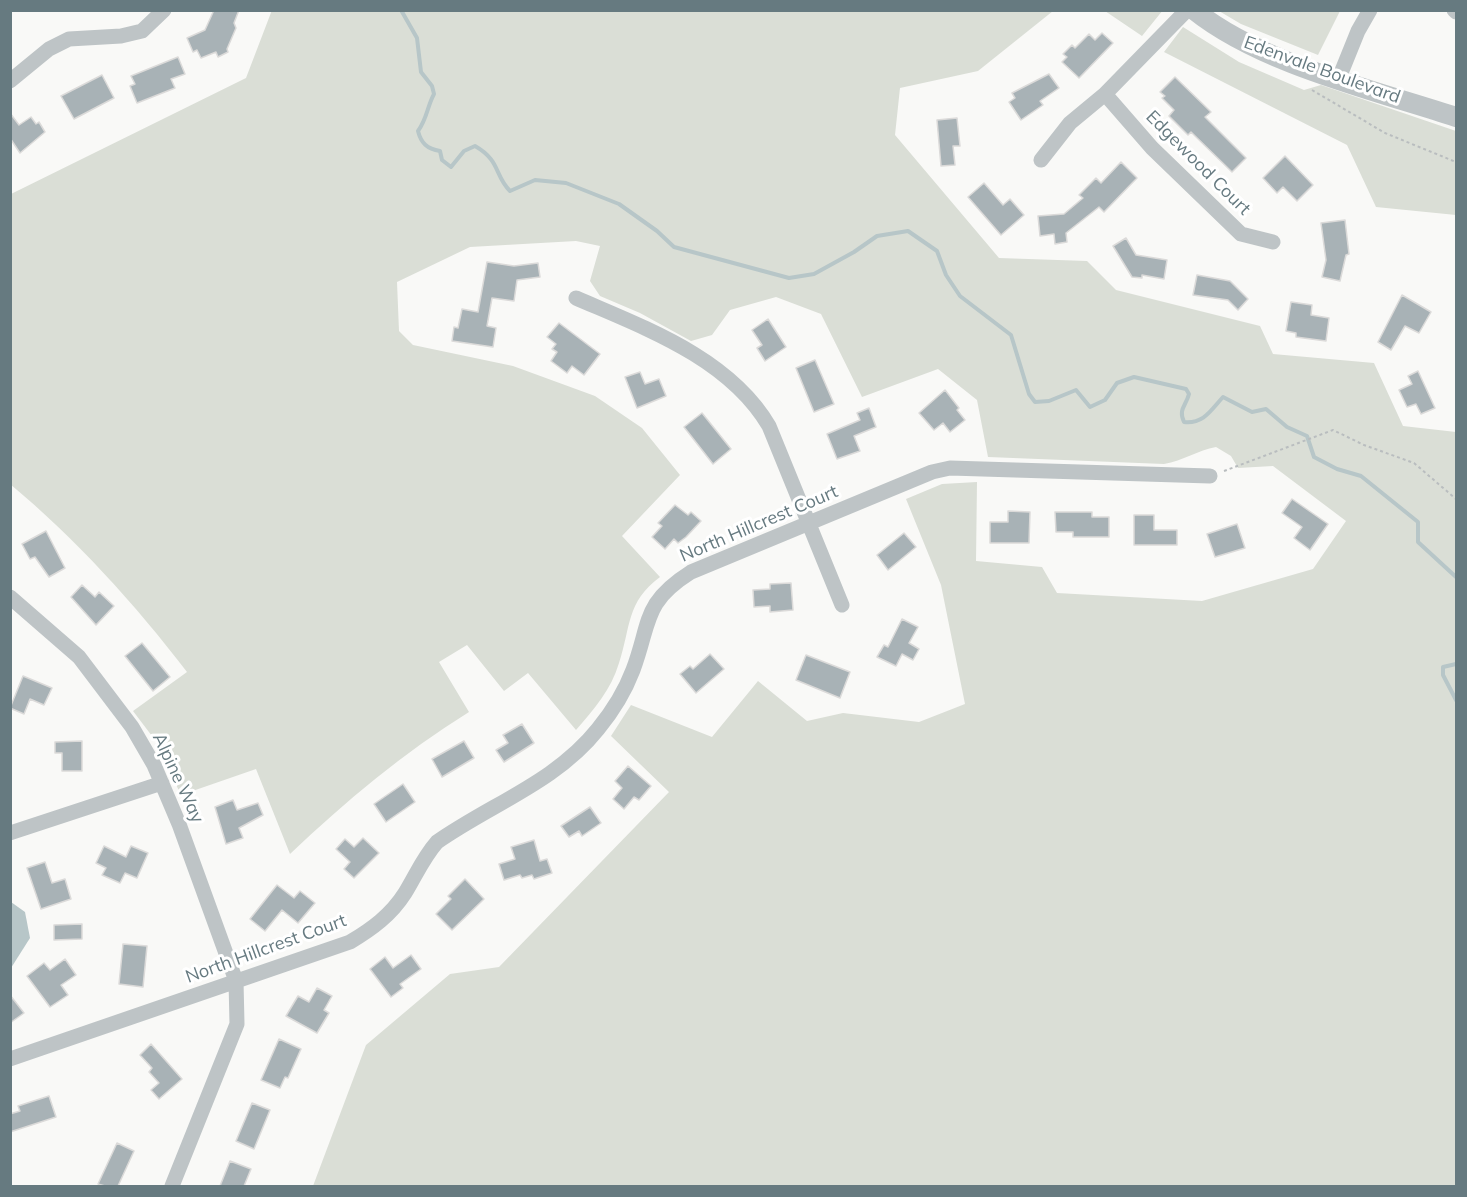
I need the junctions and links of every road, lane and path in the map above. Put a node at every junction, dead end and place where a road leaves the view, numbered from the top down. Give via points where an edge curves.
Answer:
1 (164, 10) edge
2 (1187, 10) edge
3 (1194, 10) edge
4 (1370, 10) edge
5 (1339, 78) junction
6 (10, 81) edge
7 (1304, 85) dead end
8 (1105, 94) junction
9 (1456, 117) edge
10 (1041, 160) dead end
11 (1456, 162) edge
12 (1273, 242) dead end
13 (576, 298) dead end
14 (1210, 476) joint
15 (1456, 499) edge
16 (809, 523) junction
17 (10, 597) edge
18 (842, 605) dead end
19 (162, 783) junction
20 (10, 833) edge
21 (236, 981) junction
22 (10, 1059) edge
23 (172, 1186) edge

1 - 6 street via 142,31 69,39 49,49
2 - 8 street
3 - 5 street, Edenvale Boulevard via 1248,46
4 - 5 street
5 - 9 street, Edenvale Boulevard
7 - 11 path via 1385,133
8 - 10 street via 1070,123
8 - 12 street, Edgewood Court via 1152,148 1241,234
13 - 16 street via 683,348 745,393 769,426
14 - 15 path via 1333,430 1414,463
14 - 16 street, North Hillcrest Court via 950,468
16 - 18 street
16 - 21 street, North Hillcrest Court via 692,572 661,594 651,610 633,670 597,731 575,756 545,778 437,842 424,856 405,893 371,930 350,942
17 - 19 street, Alpine Way via 79,657 132,728
19 - 20 street
19 - 21 street, Alpine Way
21 - 22 street, North Hillcrest Court
21 - 23 street, Alpine Way via 237,1024

